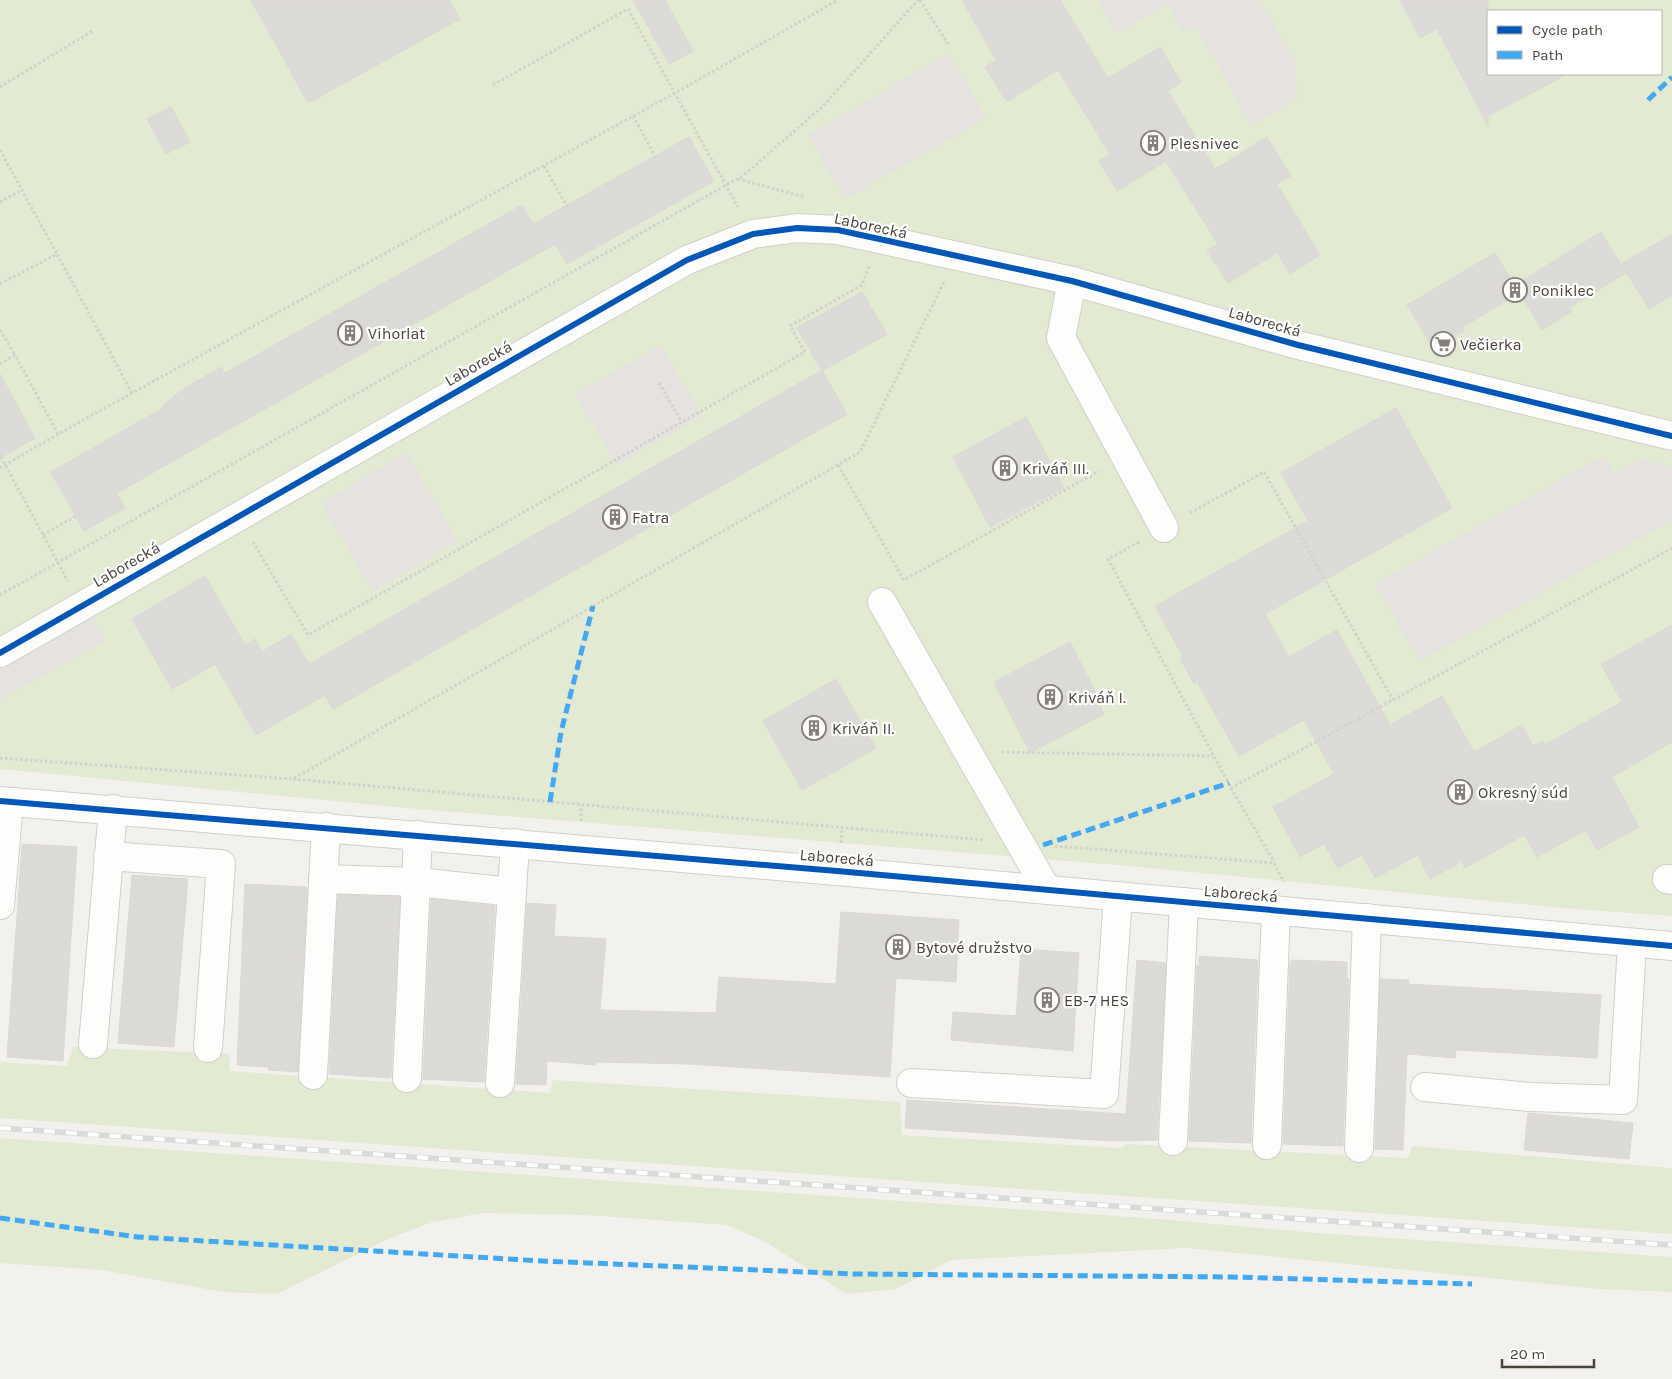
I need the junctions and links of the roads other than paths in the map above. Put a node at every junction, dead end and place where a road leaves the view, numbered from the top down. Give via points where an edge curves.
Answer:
1 (1072, 281) junction
2 (1672, 436) edge
3 (1164, 528) road end
4 (882, 602) dead end
5 (0, 653) edge
6 (4, 802) edge
7 (113, 810) junction
8 (326, 827) junction
9 (418, 836) junction
10 (515, 843) junction
11 (108, 856) junction
12 (323, 879) junction
13 (417, 882) junction
14 (1047, 890) junction
15 (512, 892) junction
16 (1118, 897) junction
17 (1184, 902) junction
18 (0, 905) edge
19 (1288, 911) junction
20 (1367, 918) junction
21 (1632, 943) junction
22 (1672, 946) edge
23 (93, 1044) dead end
24 (208, 1048) dead end
25 (313, 1075) dead end
26 (407, 1078) dead end
27 (911, 1082) dead end
28 (500, 1083) dead end
29 (1425, 1087) dead end
30 (1173, 1141) dead end
31 (1266, 1145) dead end
32 (1359, 1148) dead end

1 - 2 street, Laborecká via 1298,345
1 - 3 street via 1061,338
1 - 5 street, Laborecká via 838,230 797,228 753,234 687,260
4 - 14 street
6 - 7 street, Laborecká
6 - 18 street
7 - 8 street, Laborecká
7 - 11 street
8 - 9 street, Laborecká
8 - 12 street
9 - 10 street, Laborecká
9 - 13 street
10 - 14 street, Laborecká
10 - 15 street
11 - 23 street
11 - 24 street via 221,864
12 - 13 street
12 - 25 street
13 - 15 street
13 - 26 street
14 - 16 street, Laborecká
15 - 28 street
16 - 17 street, Laborecká
16 - 27 street via 1104,1094
17 - 19 street, Laborecká
17 - 30 street
19 - 20 street, Laborecká
19 - 31 street
20 - 21 street, Laborecká
20 - 32 street
21 - 22 street, Laborecká
21 - 29 street via 1623,1100 1530,1097

